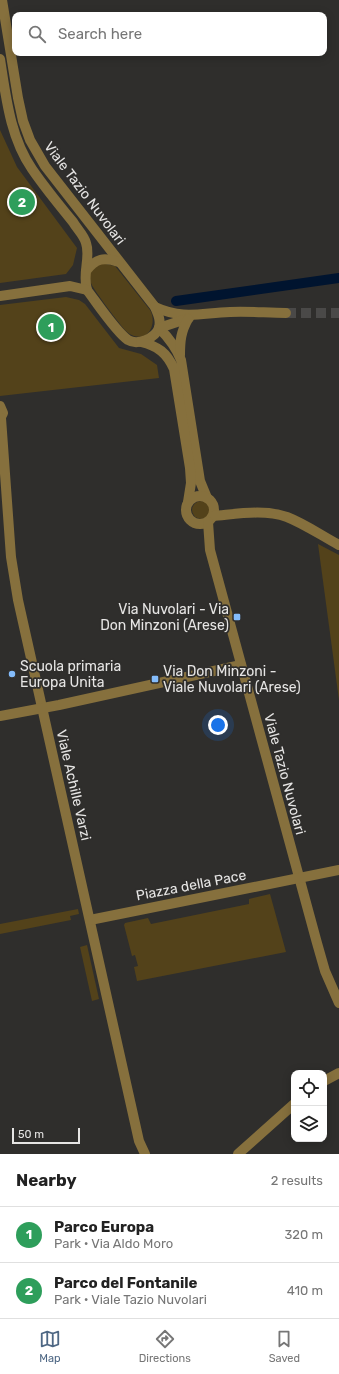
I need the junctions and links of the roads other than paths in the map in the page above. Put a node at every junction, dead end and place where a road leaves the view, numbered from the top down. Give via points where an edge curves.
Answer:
1 (2, 0) edge
2 (0, 60) edge
3 (119, 262) junction
4 (85, 273) junction
5 (70, 286) junction
6 (87, 290) junction
7 (0, 296) edge
8 (154, 307) junction
9 (286, 313) tunnel mouth
10 (199, 315) junction
11 (188, 319) junction
12 (159, 328) junction
13 (141, 342) junction
14 (181, 360) junction
15 (0, 406) edge
16 (0, 419) edge
17 (210, 501) junction
18 (188, 502) junction
19 (246, 513) junction
20 (211, 519) junction
21 (197, 524) junction
22 (339, 545) edge
23 (210, 550) junction
24 (241, 665) junction
25 (42, 708) junction
26 (0, 716) edge
27 (339, 870) edge
28 (299, 878) junction
29 (90, 920) junction
30 (339, 1003) edge
31 (337, 1071) edge
32 (327, 1079) edge
33 (292, 1106) edge
34 (145, 1154) edge
35 (238, 1154) edge

1 - 3 street, Viale Tazio Nuvolari via 18,98 30,140 45,166
2 - 4 street, Viale Tazio Nuvolari via 9,115 23,155 84,238 88,249
3 - 4 street, Viale Tazio Nuvolari via 102,259 93,263
3 - 8 street, Viale Tazio Nuvolari
4 - 5 street
4 - 6 street, Viale Tazio Nuvolari
5 - 6 street
5 - 7 street
6 - 13 street, Viale Tazio Nuvolari via 120,333 131,342
8 - 10 street via 182,316
8 - 12 street, Viale Tazio Nuvolari via 160,320
9 - 10 street via 231,312
10 - 11 street
11 - 12 street
11 - 14 street via 180,335
12 - 13 street via 154,335
12 - 14 street, Viale Tazio Nuvolari via 174,345
13 - 18 street, Viale Tazio Nuvolari via 153,345 165,353 174,369 190,468
14 - 17 street, Viale Tazio Nuvolari via 200,481
15 - 16 street, Viale Achille Varzi via 3,413
16 - 25 street, Viale Achille Varzi via 12,569
17 - 18 street via 199,496
17 - 19 street
17 - 20 street via 214,511
18 - 21 street via 187,515
19 - 20 street
19 - 22 street via 264,513 287,518
20 - 21 street via 205,524
20 - 23 street, Viale Tazio Nuvolari
21 - 23 street, Viale Tazio Nuvolari
23 - 24 street, Viale Tazio Nuvolari
24 - 25 street
24 - 28 street, Viale Tazio Nuvolari
25 - 26 street
25 - 29 street, Viale Achille Varzi
27 - 28 street, Piazza della Pace
28 - 29 street, Piazza della Pace
28 - 30 street, Viale Tazio Nuvolari via 325,971
29 - 34 street, Viale Achille Varzi via 139,1141
31 - 32 street
33 - 35 street

